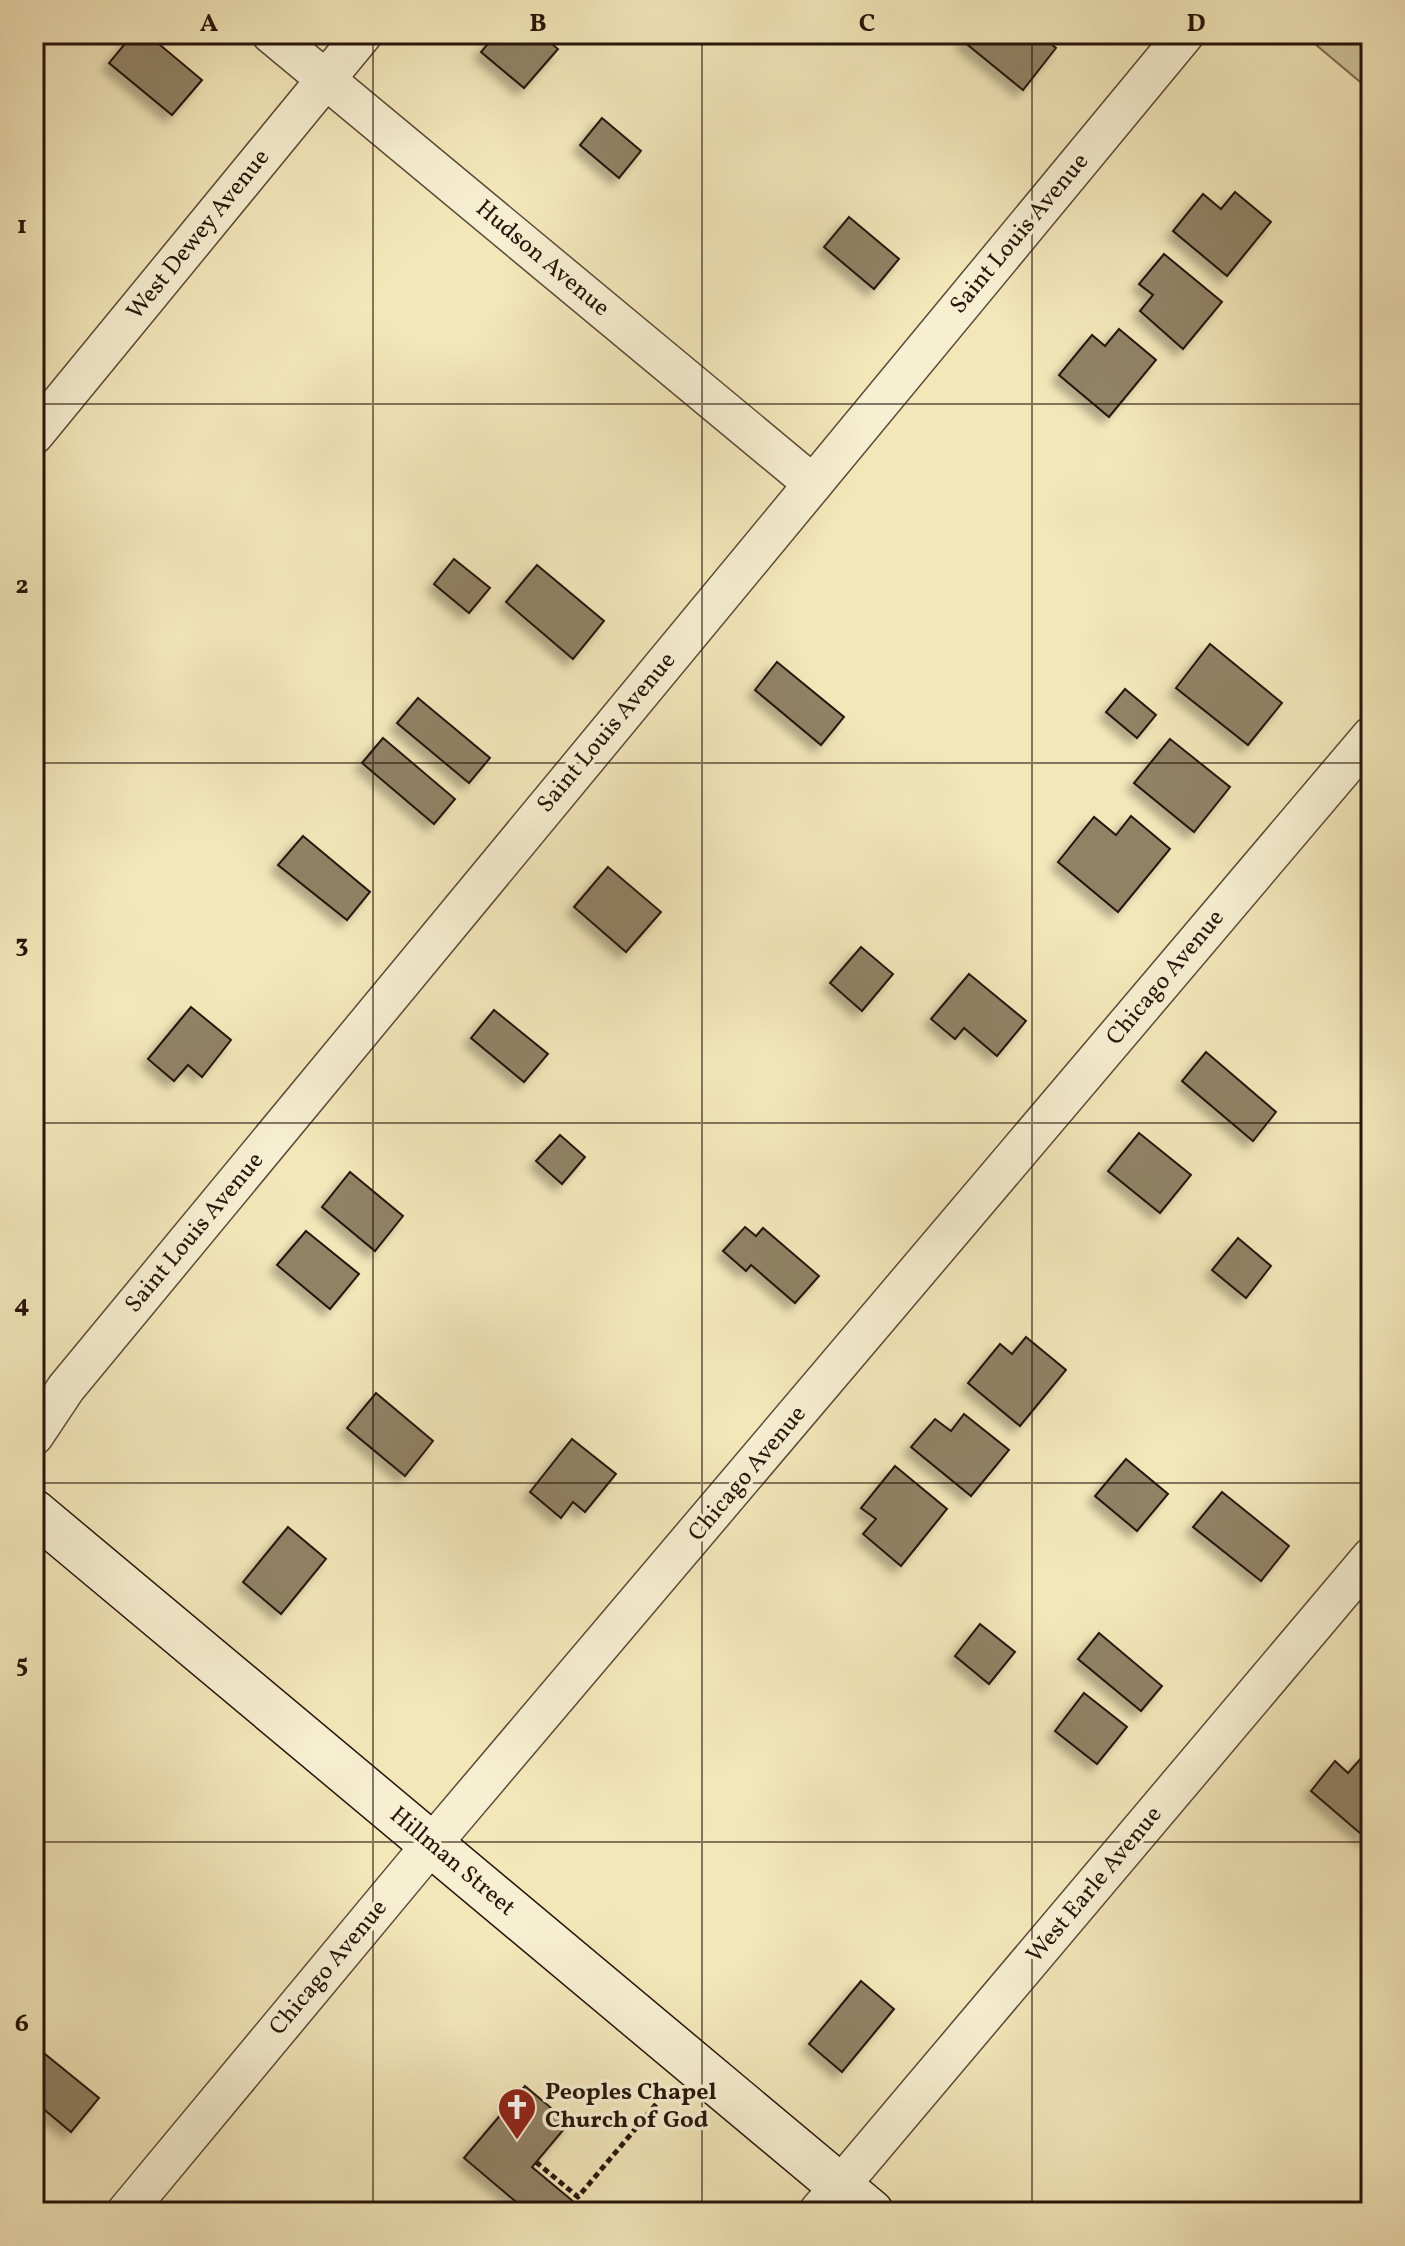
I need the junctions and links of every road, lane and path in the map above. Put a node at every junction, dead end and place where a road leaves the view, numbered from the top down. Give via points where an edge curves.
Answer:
1 (271, 34) edge
2 (363, 34) edge
3 (1185, 34) edge
4 (326, 80) junction
5 (34, 435) edge
6 (813, 484) junction
7 (1371, 736) edge
8 (34, 1436) edge
9 (34, 1512) edge
10 (1371, 1557) edge
11 (431, 1845) junction
12 (663, 2096) dead end
13 (536, 2162) dead end
14 (843, 2203) edge
15 (126, 2212) edge

1 - 4 street, Hudson Avenue
2 - 4 street, West Dewey Avenue
3 - 6 street, Saint Louis Avenue
4 - 5 street, West Dewey Avenue
4 - 6 street, Hudson Avenue
6 - 8 street, Saint Louis Avenue via 66,1388
7 - 11 street, Chicago Avenue
9 - 11 street, Hillman Street
10 - 14 street, West Earle Avenue
11 - 14 street, Hillman Street
11 - 15 street, Chicago Avenue
12 - 13 path via 578,2197

